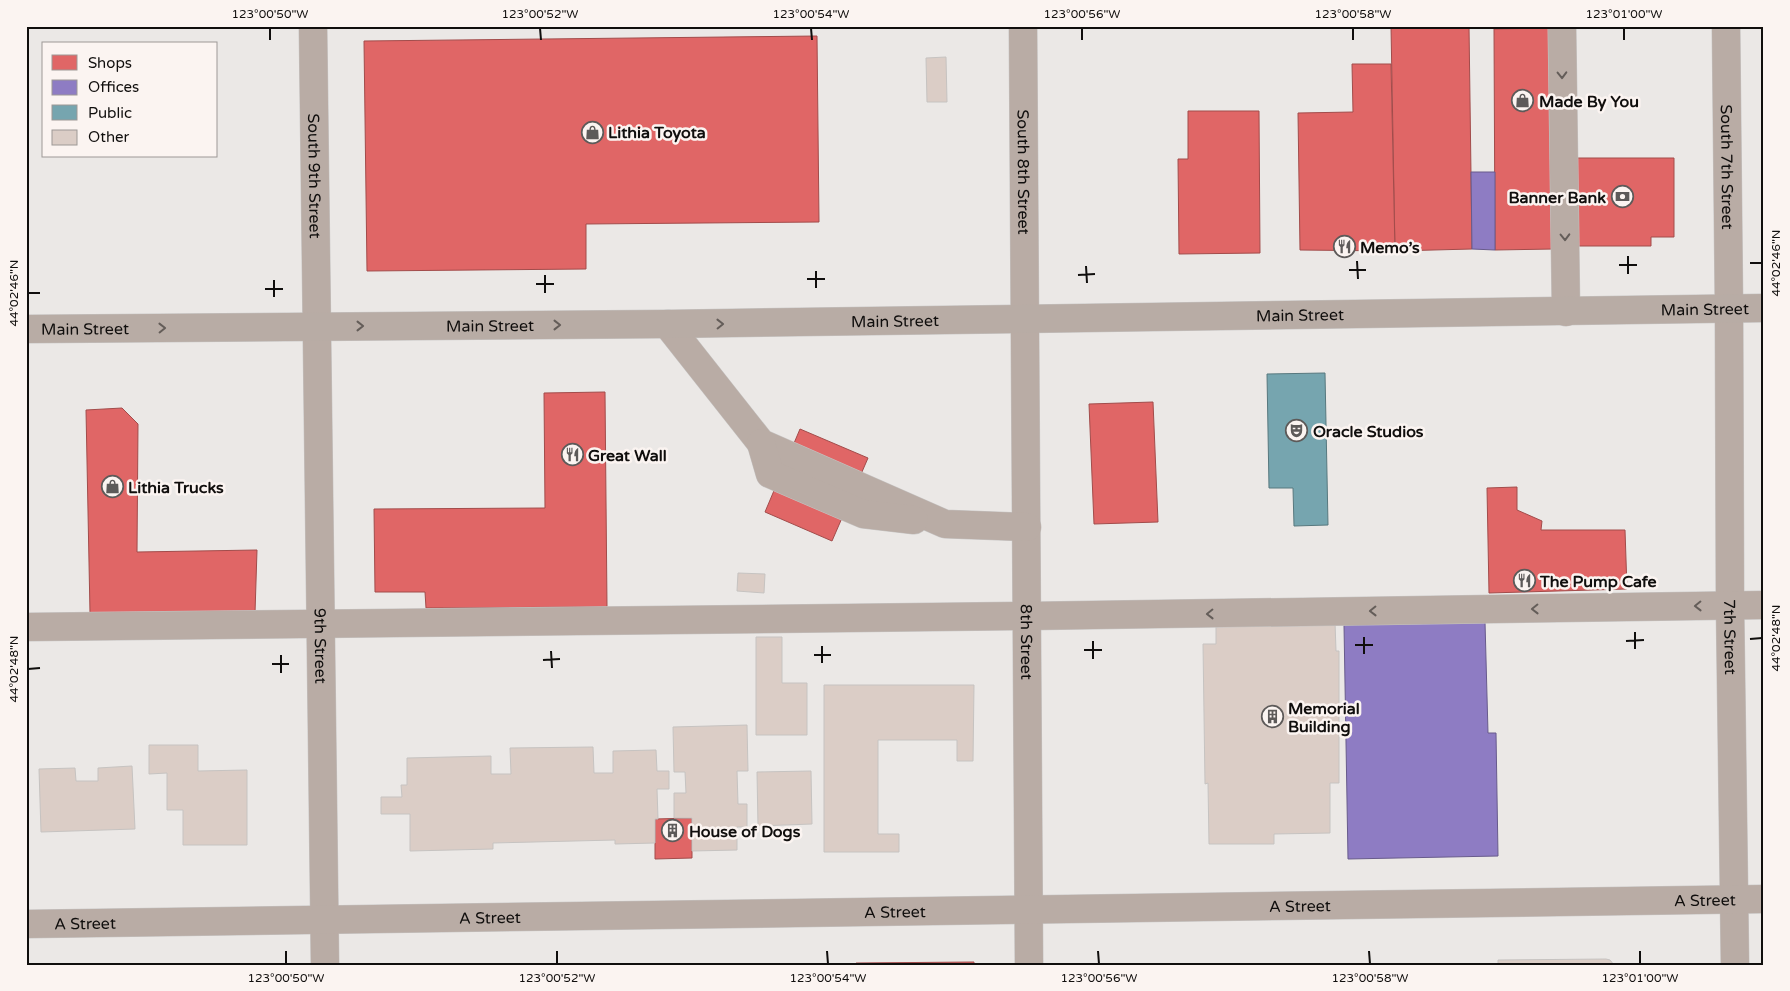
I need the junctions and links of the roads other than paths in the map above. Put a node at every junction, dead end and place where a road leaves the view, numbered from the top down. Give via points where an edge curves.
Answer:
1 (314, 26) edge
2 (1023, 26) edge
3 (1562, 26) edge
4 (1726, 26) edge
5 (1729, 308) junction
6 (1764, 308) edge
7 (1566, 312) junction
8 (1024, 320) junction
9 (667, 324) junction
10 (318, 326) junction
11 (26, 329) edge
12 (1027, 527) junction
13 (1730, 605) junction
14 (1764, 605) edge
15 (1028, 616) junction
16 (321, 622) junction
17 (26, 627) edge
18 (1735, 900) junction
19 (1764, 900) edge
20 (1029, 909) junction
21 (325, 918) junction
22 (26, 924) edge
23 (325, 965) edge
24 (1029, 965) edge
25 (1735, 965) edge

1 - 10 street, South 9th Street
2 - 8 street, South 8th Street
3 -> 7 street
4 - 5 street, South 7th Street
5 - 6 main road, Main Street
5 - 7 main road, Main Street
5 - 13 street, 7th Street
7 - 8 main road, Main Street
9 -> 8 main road, Main Street
8 - 12 street, 8th Street
10 -> 9 main road, Main Street
9 - 12 street via 761,443 945,524
11 -> 10 main road, Main Street
10 - 16 street, 9th Street
12 - 15 street, 8th Street
13 - 14 street
13 -> 15 street
13 - 18 street, 7th Street
15 - 16 street
15 - 20 street, 8th Street
16 - 17 street
16 - 21 street, 9th Street
18 - 19 street, A Street
18 - 20 street, A Street
18 - 25 street, 7th Street
20 - 21 street, A Street
20 - 24 street, 8th Street
21 - 22 street, A Street
21 - 23 street, 9th Street

